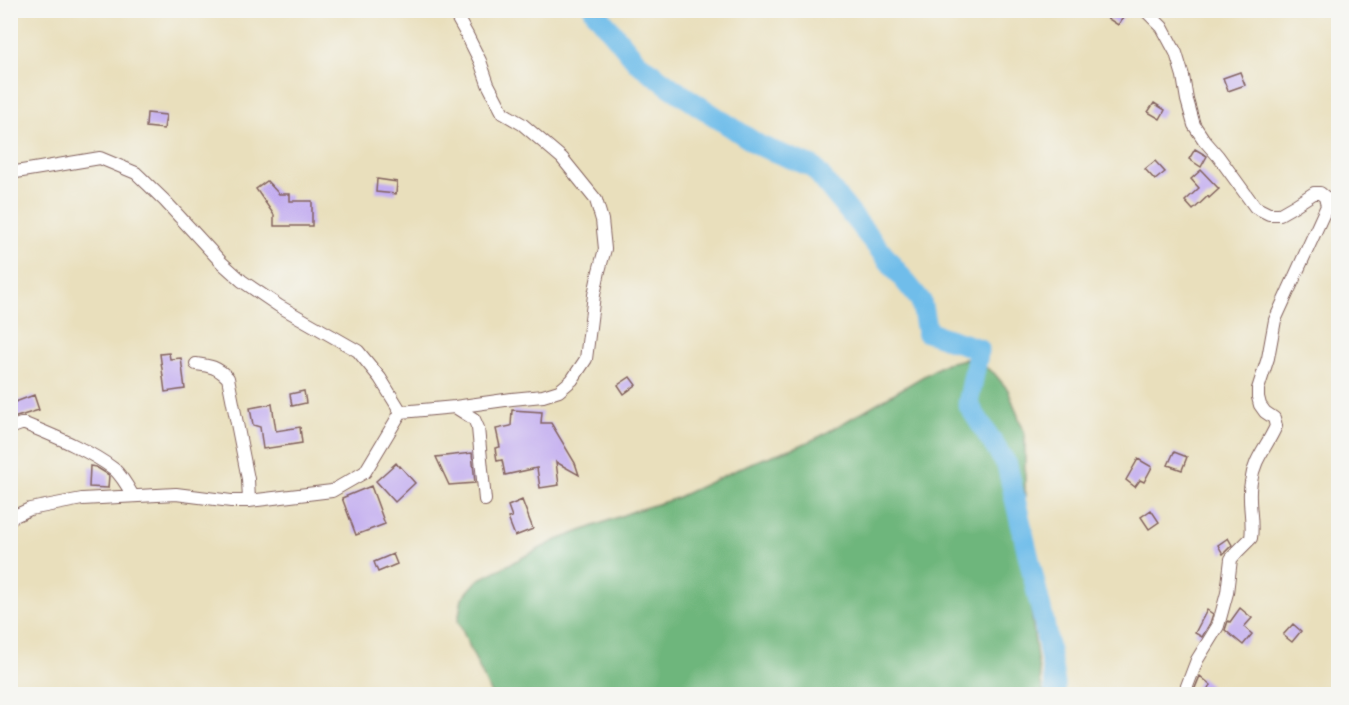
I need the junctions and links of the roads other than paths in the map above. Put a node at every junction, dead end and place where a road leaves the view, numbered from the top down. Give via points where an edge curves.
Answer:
1 (453, 10) edge
2 (1145, 10) edge
3 (10, 173) edge
4 (196, 364) dead end
5 (455, 407) junction
6 (402, 412) junction
7 (10, 428) edge
8 (133, 496) junction
9 (485, 500) dead end
10 (249, 501) junction
11 (10, 518) edge
12 (1184, 694) edge

1 - 5 street via 503,112 562,158 596,200 605,249 586,359 572,380 559,391 543,396
2 - 12 street via 1162,27 1176,53 1194,125 1254,207 1261,212 1280,214 1314,193 1325,197 1327,206 1275,320 1258,389 1260,405 1274,418 1276,426 1259,455 1250,483 1251,538 1231,559 1220,621 1197,660
3 - 6 street via 100,158 136,173 242,281 358,351
4 - 10 street via 212,366 228,378
5 - 6 street
5 - 9 street via 474,419 478,428
6 - 10 street via 365,472 332,491
7 - 8 street via 25,424 69,443 115,471
8 - 10 street via 176,494
8 - 11 street via 82,499 30,509

